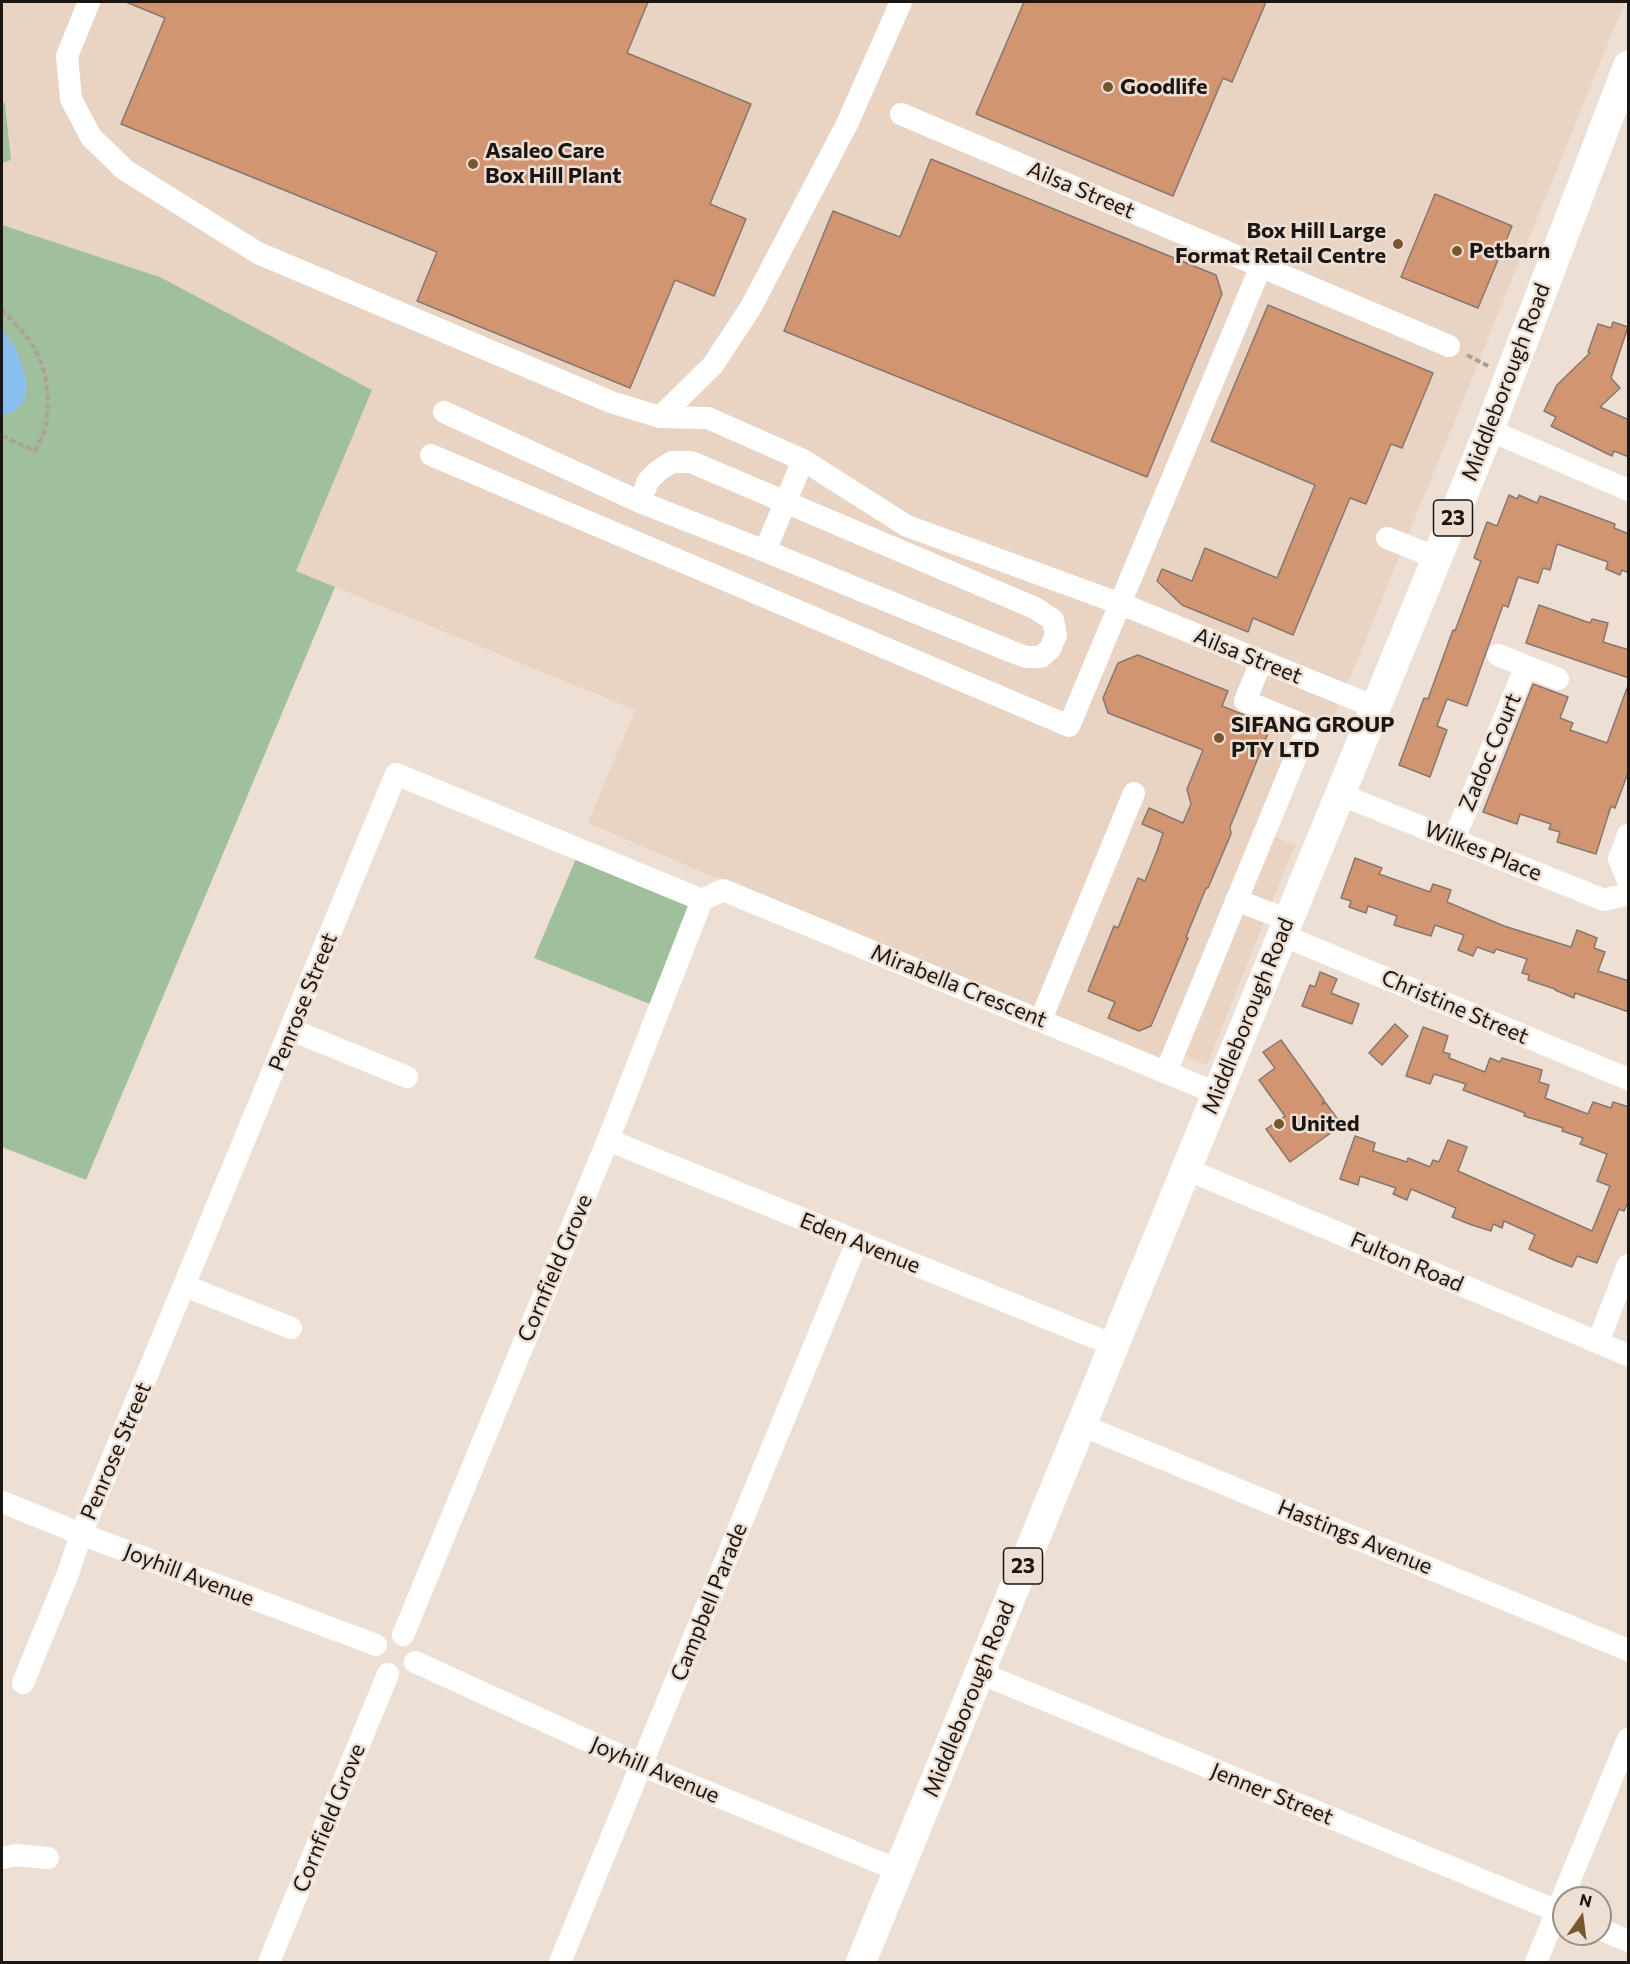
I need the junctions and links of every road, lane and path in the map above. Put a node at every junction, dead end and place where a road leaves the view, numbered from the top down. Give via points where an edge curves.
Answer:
1 (89, 2) edge
2 (901, 2) edge
3 (1629, 66) edge
4 (901, 114) dead end
5 (1261, 266) junction
6 (2, 309) edge
7 (1449, 346) joint
8 (1509, 376) junction
9 (444, 412) dead end
10 (660, 417) junction
11 (1489, 430) junction
12 (2, 436) edge
13 (431, 455) dead end
14 (803, 460) junction
15 (1629, 490) edge
16 (640, 502) junction
17 (784, 502) junction
18 (1387, 538) dead end
19 (765, 551) junction
20 (1437, 558) junction
21 (1120, 604) junction
22 (1498, 655) dead end
23 (1261, 662) junction
24 (1526, 666) junction
25 (1558, 679) dead end
26 (1375, 707) junction
27 (1134, 793) dead end
28 (1339, 794) junction
29 (1629, 835) edge
30 (1454, 839) junction
31 (1629, 880) edge
32 (1629, 894) edge
33 (702, 900) junction
34 (1236, 900) junction
35 (1285, 928) junction
36 (1041, 1019) junction
37 (292, 1030) junction
38 (1166, 1072) junction
39 (407, 1077) dead end
40 (1629, 1079) edge
41 (1216, 1093) junction
42 (608, 1140) junction
43 (1186, 1169) junction
44 (857, 1242) junction
45 (1629, 1265) edge
46 (185, 1286) junction
47 (291, 1328) dead end
48 (1598, 1342) junction
49 (1113, 1346) junction
50 (1629, 1355) edge
51 (1081, 1425) junction
52 (2, 1502) edge
53 (81, 1534) junction
54 (403, 1635) junction
55 (376, 1645) junction
56 (1629, 1650) edge
57 (415, 1662) junction
58 (980, 1673) junction
59 (388, 1674) junction
60 (23, 1683) dead end
61 (1629, 1739) edge
62 (641, 1765) junction
63 (2, 1858) edge
64 (48, 1858) dead end
65 (898, 1870) junction
66 (1572, 1886) edge
67 (1552, 1909) edge
68 (1552, 1931) edge
69 (1612, 1934) edge
70 (1629, 1941) edge
71 (269, 1962) edge
72 (560, 1962) edge
73 (861, 1962) edge
74 (1536, 1962) edge

1 - 10 street, Ailsa Street via 67,56 71,99 91,137 125,170 258,253 611,402
2 - 10 street via 847,124 751,307 713,365
3 - 8 main road, Middleborough Road / 23
4 - 5 street, Ailsa Street
5 - 7 street, Ailsa Street
5 - 21 street
6 - 12 path via 29,339 39,357 48,397 45,427 35,451
7 - 8 path
8 - 11 main road, Middleborough Road / 23
9 - 16 street
10 - 14 street, Ailsa Street via 708,418
11 - 15 street
11 - 20 main road, Middleborough Road / 23
13 - 21 street via 1069,726
14 - 17 street
14 - 21 street, Ailsa Street via 907,526
16 - 17 street via 648,481 672,462 691,462
16 - 19 street
17 - 19 street
17 - 19 street via 1035,608 1053,620 1056,635 1041,657 1026,657
18 - 20 street
20 - 26 main road, Middleborough Road / 23
21 - 23 street, Ailsa Street
22 - 24 street, Zadoc Court
23 - 26 street, Ailsa Street
23 - 34 street via 1245,702 1308,727
24 - 25 street, Zadoc Court
24 - 30 street, Zadoc Court
26 - 28 main road, Middleborough Road / 23
27 - 36 street
28 - 30 street, Wilkes Place
28 - 35 main road, Middleborough Road / 23
29 - 31 street via 1619,859
30 - 32 street, Wilkes Place via 1604,900
33 - 36 street, Mirabella Crescent via 723,890
33 - 37 street, Penrose Street via 396,774
33 - 42 street, Cornfield Grove
34 - 35 street, Christine Street
34 - 38 street
35 - 40 street, Christine Street
35 - 41 main road, Middleborough Road / 23
36 - 38 street, Mirabella Crescent
37 - 39 street
37 - 46 street, Penrose Street
38 - 41 street, Mirabella Crescent
41 - 43 main road, Middleborough Road / 23
42 - 44 street, Eden Avenue
42 - 54 street, Cornfield Grove
43 - 48 street, Fulton Road
43 - 49 main road, Middleborough Road / 23
44 - 49 street, Eden Avenue
44 - 62 street, Campbell Parade
45 - 48 street
46 - 47 street
46 - 53 street, Penrose Street
48 - 50 street, Fulton Road
49 - 51 main road, Middleborough Road / 23
51 - 56 street, Hastings Avenue
51 - 58 main road, Middleborough Road / 23
52 - 53 street, Joyhill Avenue
53 - 55 street, Joyhill Avenue
53 - 60 street, Penrose Street
54 - 55 street via 393,1634
54 - 57 street via 414,1646
55 - 59 street via 375,1662
57 - 59 street via 401,1675
57 - 62 street, Joyhill Avenue
58 - 65 main road, Middleborough Road / 23
58 - 67 street, Jenner Street
59 - 71 street, Cornfield Grove
61 - 66 street
62 - 65 street, Joyhill Avenue
62 - 72 street, Campbell Parade
63 - 64 street
65 - 73 main road, Middleborough Road / 23
68 - 74 street
69 - 70 street

